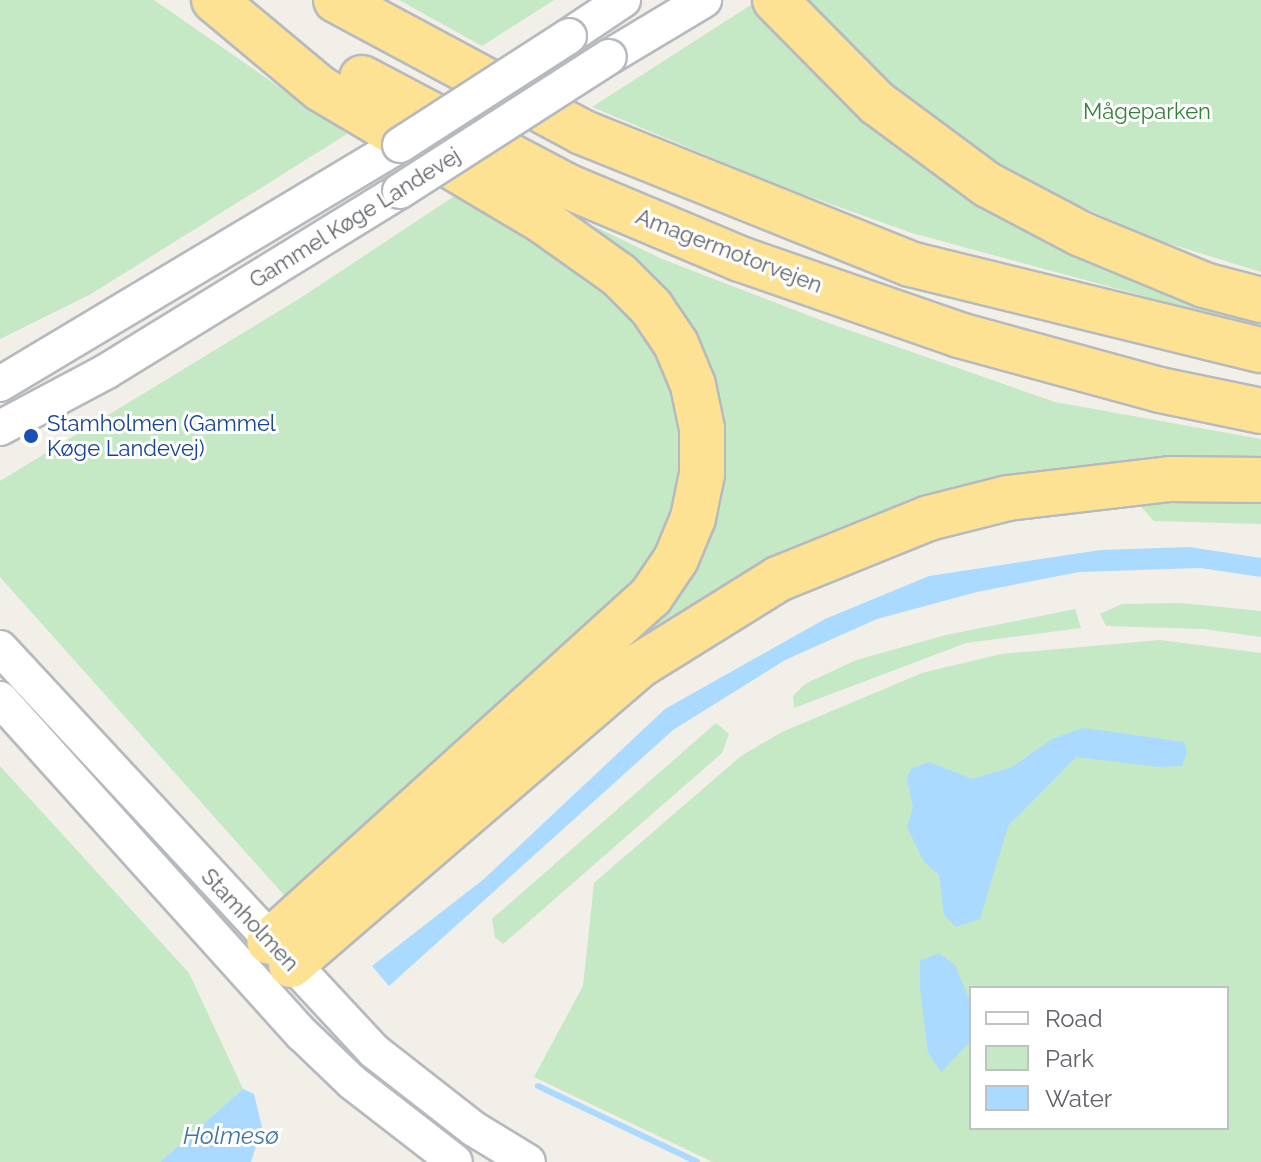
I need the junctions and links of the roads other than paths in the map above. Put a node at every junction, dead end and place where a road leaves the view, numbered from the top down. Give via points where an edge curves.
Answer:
1 (214, 0) edge
2 (233, 0) edge
3 (336, 0) edge
4 (623, 0) edge
5 (704, 0) edge
6 (775, 0) edge
7 (1261, 300) edge
8 (1261, 350) edge
9 (0, 384) edge
10 (1261, 411) edge
11 (0, 428) edge
12 (1261, 480) edge
13 (0, 648) edge
14 (0, 699) edge
15 (271, 962) junction
16 (455, 1162) edge
17 (528, 1162) edge

1 - 15 highway via 321,89 543,221 619,275 651,307 676,344 693,385 702,429 702,474 693,518 676,559 651,596
2 - 10 highway, Amagermotorvejen via 410,106 569,187 740,259 959,335 1160,390
3 - 8 highway via 582,132 910,264
4 - 9 main road, Gammel Køge Landevej, bridge via 350,179
5 - 11 main road, Gammel Køge Landevej, bridge via 107,371
6 - 7 highway via 877,103 988,185 1094,239 1204,285
12 - 15 highway via 1170,479 1008,498 929,518 778,579 640,665
13 - 15 main road, Stamholmen
14 - 15 main road, Stamholmen
15 - 16 main road, Stamholmen via 352,1082
15 - 17 main road, Stamholmen via 425,1094

